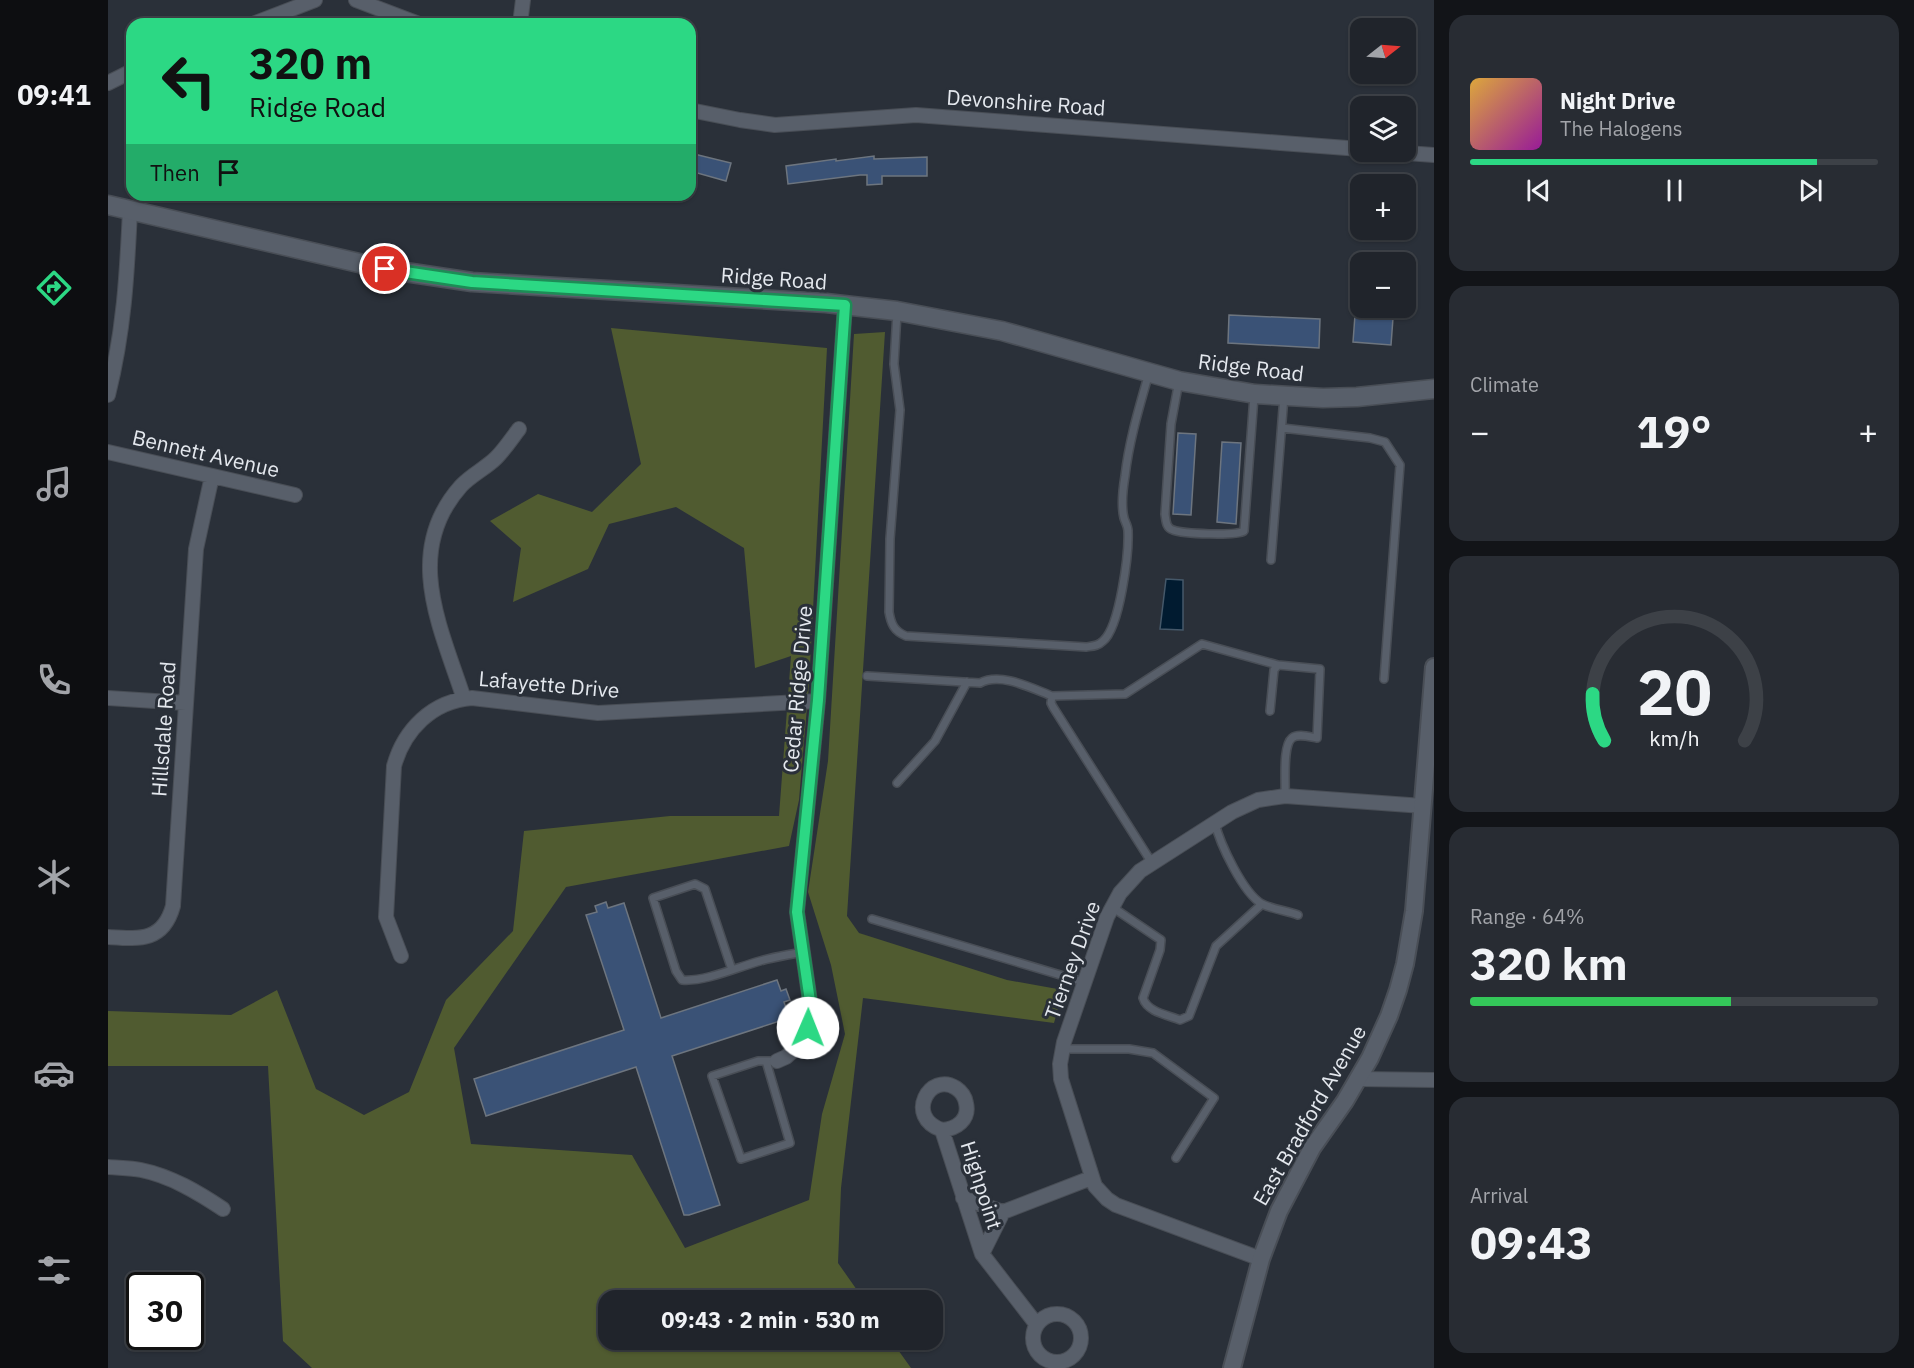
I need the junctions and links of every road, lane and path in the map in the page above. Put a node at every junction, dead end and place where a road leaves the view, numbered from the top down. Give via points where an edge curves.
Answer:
1 (315, 0) edge
2 (356, 0) edge
3 (523, 0) edge
4 (269, 18) edge
5 (403, 18) edge
6 (521, 18) edge
7 (126, 74) edge
8 (108, 83) edge
9 (696, 111) edge
10 (1350, 148) edge
11 (1416, 154) edge
12 (1434, 155) edge
13 (108, 205) edge
14 (130, 210) junction
15 (845, 305) junction
16 (897, 311) junction
17 (1149, 373) junction
18 (1179, 381) junction
19 (1434, 389) edge
20 (1255, 394) junction
21 (108, 395) edge
22 (1284, 396) junction
23 (1282, 428) junction
24 (519, 429) dead end
25 (108, 452) edge
26 (212, 476) junction
27 (295, 495) dead end
28 (1271, 560) dead end
29 (1278, 665) junction
30 (1434, 667) edge
31 (867, 676) dead end
32 (1384, 679) dead end
33 (967, 682) junction
34 (1052, 696) junction
35 (108, 698) edge
36 (464, 699) junction
37 (818, 700) junction
38 (186, 703) junction
39 (1270, 711) dead end
40 (897, 783) dead end
41 (1285, 796) junction
42 (1423, 806) junction
43 (1215, 823) junction
44 (1152, 862) junction
45 (1262, 904) junction
46 (1112, 907) junction
47 (1298, 915) dead end
48 (872, 919) dead end
49 (108, 937) edge
50 (802, 952) junction
51 (401, 956) dead end
52 (732, 969) junction
53 (1084, 982) junction
54 (1062, 1049) junction
55 (771, 1061) junction
56 (1359, 1079) junction
57 (1434, 1080) edge
58 (942, 1130) dead end
59 (1176, 1158) dead end
60 (108, 1167) edge
61 (1091, 1178) junction
62 (963, 1198) junction
63 (223, 1209) dead end
64 (1003, 1212) junction
65 (982, 1254) junction
66 (1261, 1259) junction
67 (1037, 1325) dead end
68 (1232, 1368) edge

1 - 4 street
2 - 5 street
3 - 6 street
7 - 8 street
9 - 10 street, Devonshire Road via 775,125 916,115
11 - 12 street
13 - 14 main road, Ridge Road
14 - 15 main road, Ridge Road via 443,279
14 - 21 street via 125,306
15 - 16 main road, Ridge Road
15 - 37 street, Cedar Ridge Drive
16 - 17 main road, Ridge Road via 1036,339
16 - 17 lane via 894,364 900,410 889,612 891,623 906,636 1086,647 1105,640 1116,618 1126,573 1124,480
17 - 18 main road, Ridge Road
18 - 20 main road, Ridge Road
18 - 20 lane via 1171,424 1165,514 1166,523 1173,530 1228,535 1244,531
19 - 22 main road, Ridge Road via 1357,397
20 - 22 main road, Ridge Road
22 - 23 lane
23 - 28 lane
23 - 32 lane via 1385,442 1400,465
24 - 36 street via 495,459 471,476 451,499 431,547 428,570 432,601
25 - 26 street, Bennett Avenue
26 - 27 street, Bennett Avenue
26 - 38 street, Hillsdale Road via 196,549
29 - 34 lane via 1202,644 1125,694
29 - 39 lane via 1274,670
29 - 41 lane via 1320,669 1317,738 1296,736 1287,747
30 - 42 street, East Bradford Avenue
31 - 33 lane
33 - 34 lane via 994,678
33 - 40 lane via 935,741
34 - 44 lane via 1053,707
35 - 38 street
36 - 37 street, Lafayette Drive via 484,698 598,713
36 - 51 street, Lafayette Drive via 437,708 418,722 403,742 394,766 386,917
37 - 50 street, Cedar Ridge Drive via 797,912
38 - 49 street, Hillsdale Road via 171,913 159,930 147,937
41 - 42 street, Tierney Drive
41 - 43 street, Tierney Drive via 1249,803
42 - 56 street, East Bradford Avenue via 1405,964 1389,1016
43 - 44 street, Tierney Drive
43 - 45 lane via 1247,890
44 - 46 street, Tierney Drive via 1130,881
45 - 46 lane via 1216,946 1189,1016 1180,1020 1143,1002 1161,940
45 - 47 lane
46 - 53 street, Tierney Drive
48 - 53 lane
50 - 52 lane
50 - 55 street, Cedar Ridge Drive via 812,1015 805,1040 786,1057
52 - 52 lane via 702,885 653,898 679,978 694,980
53 - 54 street, Tierney Drive
54 - 59 lane via 1153,1053 1215,1098
54 - 61 street, Tierney Drive via 1061,1078
55 - 55 lane via 758,1061 712,1076 741,1159 790,1143
56 - 57 street
56 - 66 street, East Bradford Avenue via 1312,1148 1279,1211
58 - 62 street, Highpoint
60 - 63 street via 142,1170 164,1178
61 - 64 street
61 - 66 street, Tierney Drive via 1100,1193 1116,1205
62 - 64 street
62 - 65 street, Highpoint
64 - 65 street, Highpoint
65 - 67 street, Highpoint
66 - 68 street, East Bradford Avenue

